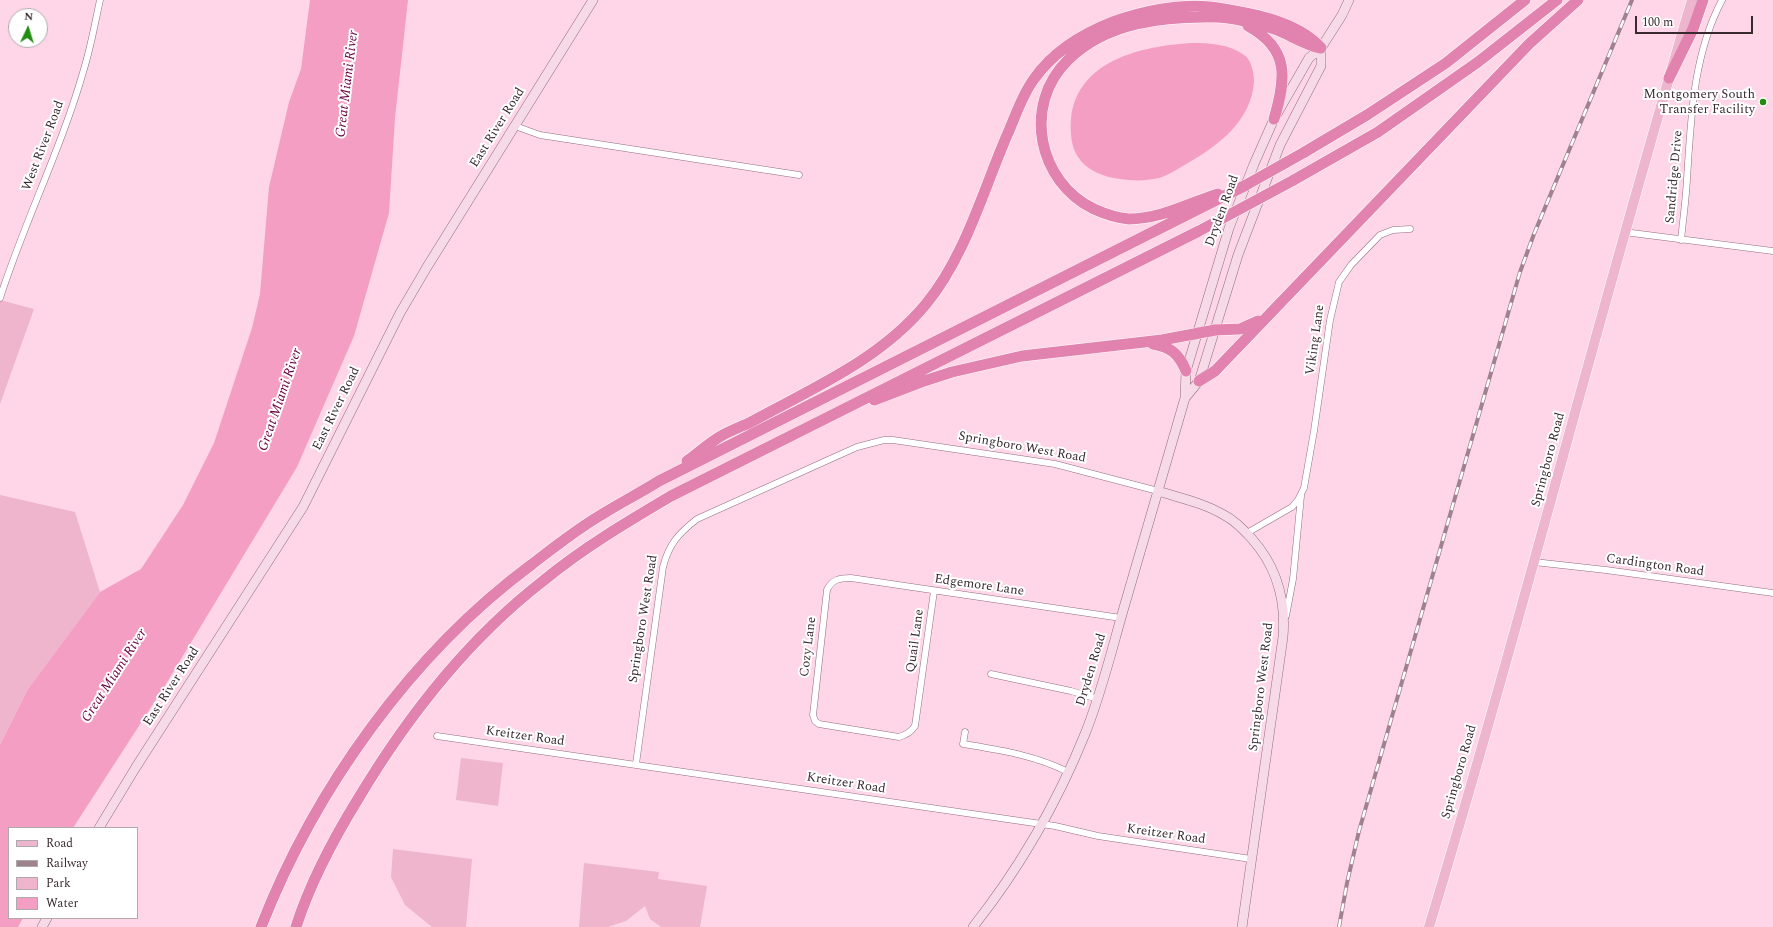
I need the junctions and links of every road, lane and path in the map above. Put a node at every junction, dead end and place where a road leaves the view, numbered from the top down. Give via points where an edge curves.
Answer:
1 (100, 0) edge
2 (593, 0) edge
3 (1349, 0) edge
4 (1525, 0) edge
5 (1557, 0) edge
6 (1578, 0) edge
7 (1692, 0) edge
8 (1703, 0) edge
9 (1722, 0) edge
10 (1237, 20) junction
11 (1321, 48) junction
12 (1669, 78) junction
13 (1274, 119) junction
14 (515, 126) junction
15 (799, 175) dead end
16 (1212, 200) junction
17 (1410, 229) dead end
18 (1624, 232) junction
19 (1681, 240) junction
20 (1773, 251) edge
21 (1292, 290) junction
22 (0, 298) edge
23 (1215, 330) junction
24 (1197, 334) junction
25 (1137, 342) junction
26 (1186, 371) junction
27 (1199, 381) junction
28 (1185, 398) junction
29 (819, 421) junction
30 (660, 481) junction
31 (1158, 491) junction
32 (1302, 494) junction
33 (1247, 533) junction
34 (1534, 562) junction
35 (834, 581) joint
36 (934, 591) junction
37 (1773, 593) edge
38 (1121, 618) junction
39 (1284, 621) junction
40 (991, 674) dead end
41 (1098, 699) junction
42 (813, 718) joint
43 (965, 732) dead end
44 (437, 736) dead end
45 (636, 764) junction
46 (1068, 772) junction
47 (1042, 824) junction
48 (101, 827) edge
49 (1251, 859) junction
50 (261, 927) edge
51 (296, 927) edge
52 (973, 927) edge
53 (1242, 927) edge
54 (1429, 927) edge

1 - 22 street, West River Road via 75,98
2 - 14 street, East River Road
3 - 11 street, Dryden Road
4 - 16 highway, bridge via 1446,63 1367,115 1246,185
5 - 29 highway, bridge via 1478,62 1378,132 1200,231
6 - 21 highway via 1529,44
7 - 12 main road, Springboro Road
8 - 12 highway
9 - 19 street, Sandridge Drive via 1705,42 1695,88
10 - 11 highway via 1275,29 1307,45
10 - 13 highway via 1264,36 1274,46 1281,62 1282,87
10 - 16 highway via 1217,17 1159,19 1104,35 1085,46 1056,74 1046,95 1040,121 1043,146 1059,181 1072,196 1102,213 1127,219 1154,216
11 - 13 street, Dryden Road via 1309,58
11 - 23 street, Dryden Road via 1321,66 1280,145 1238,255
11 - 30 highway via 1311,37 1280,23 1257,15 1206,7 1185,7 1139,14 1097,28 1072,42 1041,70 1024,94 965,239 941,283 926,304 883,346 848,369 721,436
12 - 18 main road, Springboro Road
13 - 24 street, Dryden Road via 1229,228
14 - 15 street via 540,135
14 - 48 street, East River Road via 400,313 298,513
16 - 30 highway
17 - 32 street, Viking Lane via 1393,230 1380,235 1351,265 1339,282 1330,320
18 - 19 street
18 - 34 main road, Springboro Road
19 - 20 street
21 - 23 highway via 1252,325 1240,329
21 - 27 highway via 1215,370
23 - 24 highway
23 - 27 street, Dryden Road
24 - 25 highway
24 - 26 street, Dryden Road
25 - 26 highway via 1152,343 1170,349 1177,355
25 - 29 highway via 1022,356 952,372
26 - 28 street, Dryden Road
27 - 28 street, Dryden Road
28 - 31 street, Dryden Road
29 - 51 highway via 711,475 624,523 541,582 493,626 454,665 405,725 337,835
30 - 50 highway via 600,516 530,565 454,632 407,683 382,714 330,789 287,866
31 - 33 street, Springboro West Road via 1224,514
31 - 38 street, Dryden Road
31 - 45 street, Springboro West Road via 1055,464 884,440 857,447 697,519 675,538 663,567
32 - 33 street via 1292,507
32 - 39 street, Viking Lane via 1293,579
33 - 39 street, Springboro West Road via 1272,568 1282,596
34 - 37 street, Cardington Road
34 - 54 main road, Springboro Road
35 - 36 street, Edgemore Lane via 851,578
35 - 42 street, Cozy Lane via 827,590
36 - 38 street, Edgemore Lane
36 - 42 street, Quail Lane via 915,726 908,734 899,737 819,724
38 - 41 street, Dryden Road
39 - 49 street, Springboro West Road
40 - 41 street
41 - 46 street, Dryden Road
43 - 46 street via 963,744 1040,759
44 - 45 street, Kreitzer Road
45 - 47 street, Kreitzer Road
46 - 47 street, Dryden Road
47 - 49 street, Kreitzer Road via 1098,836
47 - 52 street, Dryden Road
49 - 53 street, Springboro West Road

